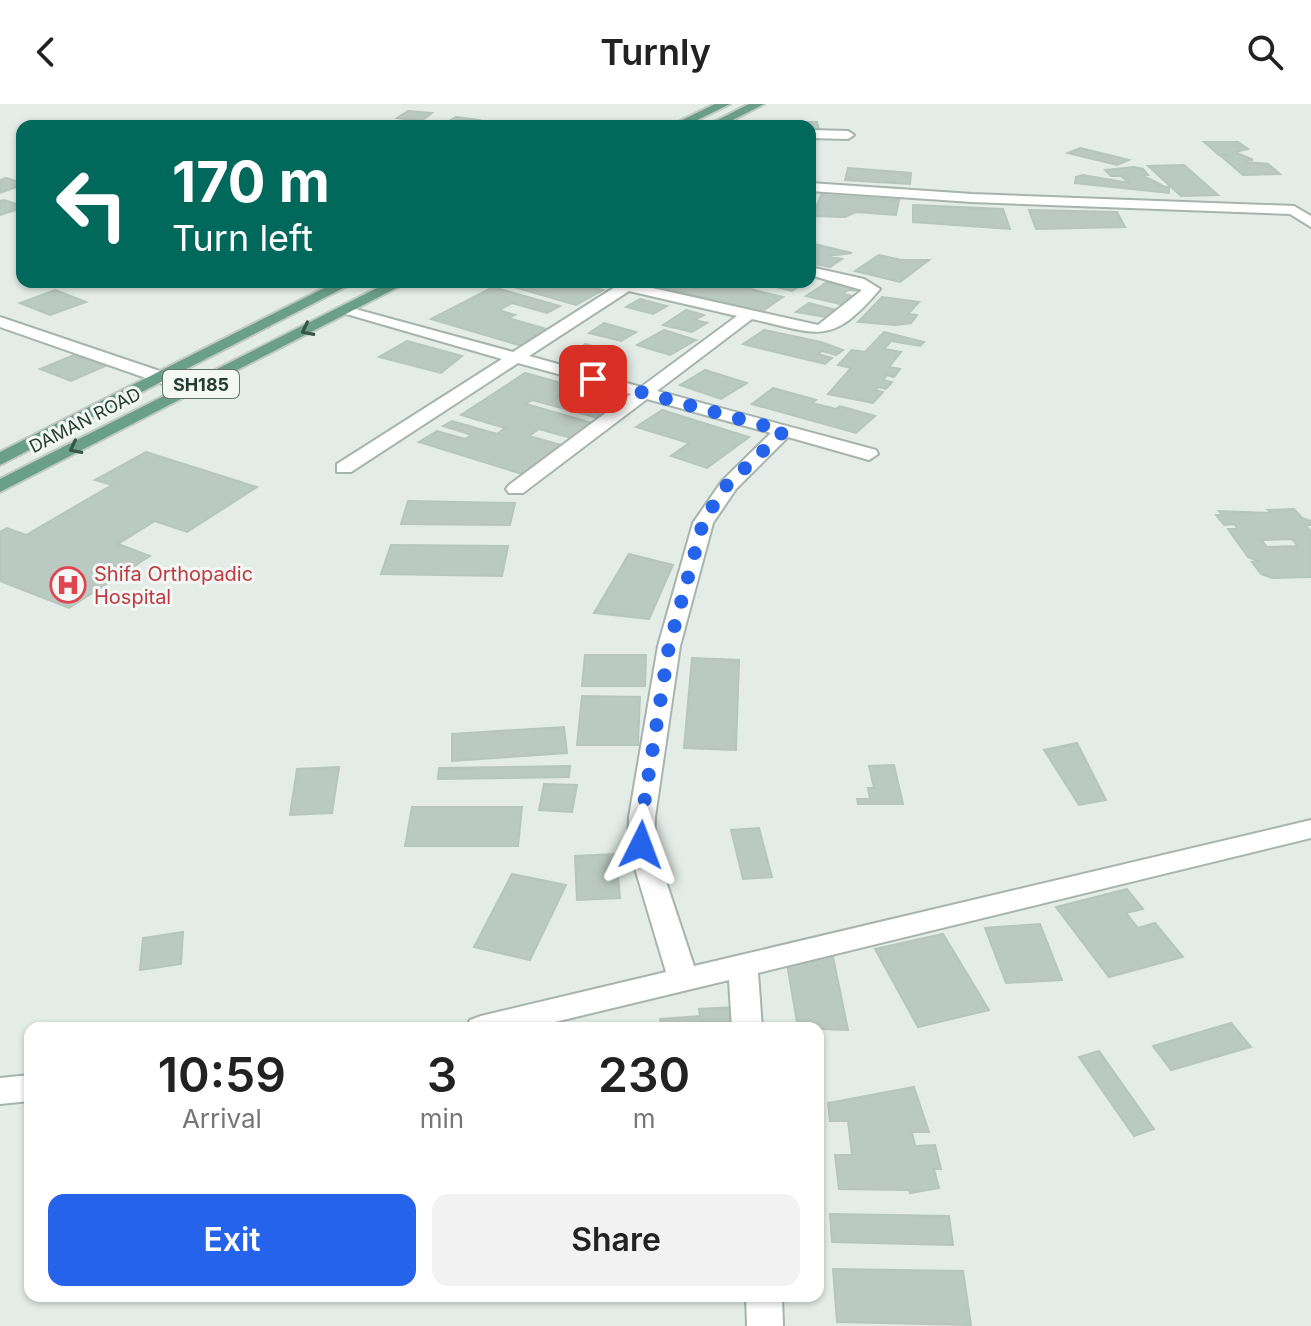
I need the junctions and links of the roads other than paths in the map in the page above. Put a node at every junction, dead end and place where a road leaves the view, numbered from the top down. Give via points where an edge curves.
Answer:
1 (724, 104) edge
2 (758, 104) edge
3 (689, 120) edge
4 (725, 120) edge
5 (816, 134) edge
6 (848, 135) dead end
7 (816, 187) edge
8 (1311, 223) edge
9 (816, 272) edge
10 (336, 288) edge
11 (389, 288) edge
12 (625, 288) edge
13 (646, 288) edge
14 (344, 311) junction
15 (748, 315) junction
16 (0, 322) edge
17 (19, 328) junction
18 (0, 337) edge
19 (517, 358) junction
20 (163, 378) junction
21 (192, 388) junction
22 (644, 393) junction
23 (784, 431) junction
24 (869, 454) dead end
25 (0, 459) edge
26 (344, 468) dead end
27 (0, 486) edge
28 (516, 489) dead end
29 (1311, 829) edge
30 (743, 964) junction
31 (683, 979) junction
32 (506, 1022) edge
33 (747, 1022) edge
34 (24, 1089) edge
35 (0, 1091) edge
36 (764, 1302) edge
37 (765, 1326) edge

1 - 3 main road
2 - 4 main road
5 - 6 street
7 - 8 street via 1231,205 1294,210
9 - 15 street via 872,289 819,330
10 - 20 main road
11 - 14 main road, DAMAN ROAD / SH185
12 - 19 street
13 - 15 street
14 - 19 street
14 -> 21 main road, DAMAN ROAD / SH185
15 - 22 street
16 - 17 street
17 - 18 street
17 - 20 street
19 - 22 street
19 - 26 street
20 - 21 street
20 - 25 main road
21 -> 27 main road, DAMAN ROAD / SH185
22 - 23 street
22 - 28 street
23 - 24 street
23 - 31 street via 712,505 669,646 641,845
29 - 30 street
30 - 31 street
30 - 33 street
31 - 32 street
34 - 35 street
36 - 37 street

